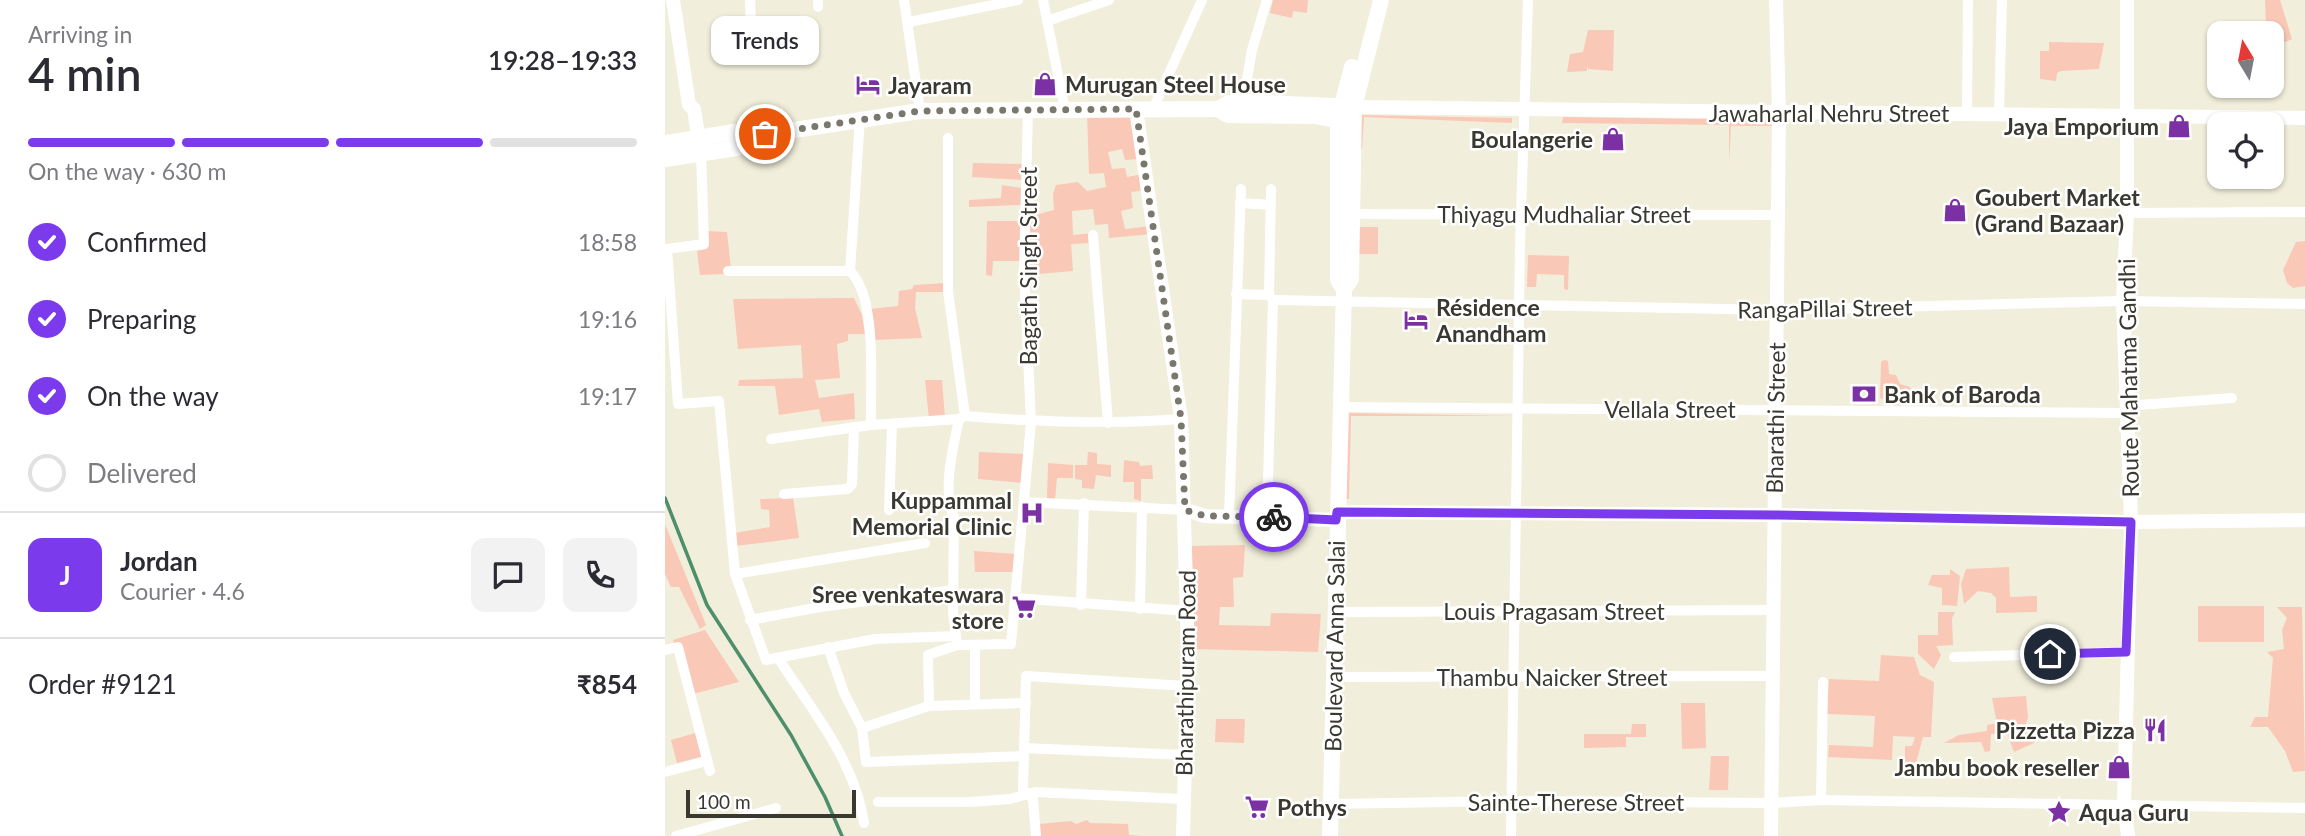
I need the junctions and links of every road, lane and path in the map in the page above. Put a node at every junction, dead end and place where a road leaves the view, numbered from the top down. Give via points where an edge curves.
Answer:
1 (673, 0) edge
2 (750, 0) edge
3 (904, 0) edge
4 (1018, 0) edge
5 (1043, 0) edge
6 (1109, 0) edge
7 (1202, 0) edge
8 (1268, 0) edge
9 (1372, 0) edge
10 (1381, 0) edge
11 (1528, 0) edge
12 (1776, 0) edge
13 (1968, 0) edge
14 (2002, 0) edge
15 (2127, 0) edge
16 (1047, 21) junction
17 (751, 22) dead end
18 (909, 22) junction
19 (1243, 102) junction
20 (1136, 109) junction
21 (1153, 109) junction
22 (1218, 109) junction
23 (1028, 110) junction
24 (1065, 110) junction
25 (1523, 110) junction
26 (920, 111) junction
27 (1779, 113) junction
28 (1346, 114) junction
29 (1967, 114) junction
30 (1999, 114) junction
31 (2126, 115) junction
32 (1315, 116) junction
33 (860, 118) junction
34 (2305, 118) edge
35 (948, 138) dead end
36 (665, 143) edge
37 (695, 147) junction
38 (1338, 150) junction
39 (665, 159) edge
40 (1241, 188) dead end
41 (1271, 189) dead end
42 (1240, 202) junction
43 (1271, 205) junction
44 (1521, 212) junction
45 (2305, 212) edge
46 (2127, 213) junction
47 (1352, 214) junction
48 (1777, 215) junction
49 (1093, 235) dead end
50 (728, 271) dead end
51 (850, 271) junction
52 (1236, 294) junction
53 (1344, 294) junction
54 (1271, 298) junction
55 (2123, 301) junction
56 (2305, 304) edge
57 (1520, 306) junction
58 (1776, 310) junction
59 (2232, 398) dead end
60 (1339, 407) junction
61 (1519, 408) junction
62 (2126, 409) junction
63 (1775, 410) junction
64 (962, 418) junction
65 (1181, 419) junction
66 (1031, 422) junction
67 (1108, 422) junction
68 (892, 424) junction
69 (871, 425) junction
70 (854, 427) junction
71 (771, 439) dead end
72 (784, 494) dead end
73 (1024, 502) junction
74 (1084, 503) junction
75 (1142, 507) junction
76 (889, 510) dead end
77 (1185, 510) junction
78 (1517, 515) junction
79 (1774, 515) junction
80 (1229, 516) junction
81 (1337, 516) junction
82 (1267, 517) junction
83 (2305, 520) edge
84 (2131, 522) junction
85 (925, 543) dead end
86 (735, 574) junction
87 (954, 590) junction
88 (1015, 598) junction
89 (1081, 605) junction
90 (1140, 609) junction
91 (1772, 610) junction
92 (1187, 611) junction
93 (1335, 612) junction
94 (1517, 612) junction
95 (750, 620) junction
96 (956, 641) junction
97 (975, 645) junction
98 (828, 647) junction
99 (665, 650) edge
100 (2126, 652) junction
101 (1954, 657) dead end
102 (778, 659) junction
103 (1772, 676) junction
104 (1333, 677) junction
105 (1512, 677) junction
106 (1823, 682) dead end
107 (1187, 686) junction
108 (975, 703) junction
109 (1026, 703) junction
110 (929, 706) junction
111 (862, 728) junction
112 (1024, 752) junction
113 (1185, 755) junction
114 (866, 762) junction
115 (849, 771) junction
116 (665, 772) edge
117 (1031, 793) junction
118 (1183, 799) junction
119 (1821, 800) junction
120 (1510, 801) junction
121 (878, 802) dead end
122 (1772, 803) junction
123 (1330, 804) junction
124 (2124, 804) junction
125 (776, 808) dead end
126 (2305, 808) edge
127 (865, 823) dead end
128 (676, 836) edge
129 (1036, 836) edge
130 (1183, 836) edge
131 (1330, 836) edge
132 (1511, 836) edge
133 (1771, 836) edge
134 (2128, 836) edge

1 - 37 street via 689,105 685,110
2 - 17 street
3 - 18 street
4 - 18 street
5 - 16 street
6 - 16 street
7 - 21 street
8 - 19 street via 1252,50
9 - 28 main road, Boulevard Anna Salai
10 - 28 main road, Boulevard Anna Salai
11 - 25 street
12 - 27 street, Bharathi Street
13 - 29 street
14 - 30 street
15 - 31 street, Route Mahatma Gandhi
16 - 24 street
18 - 26 street
19 - 22 main road
19 - 28 main road
20 - 21 main road
20 - 24 main road
20 - 65 street, Bharathipuram Road
21 - 22 main road
22 - 32 main road via 1228,115
23 - 24 main road
23 - 26 main road
23 - 66 street, Bagath Singh Street via 1024,269
25 - 27 street, Jawaharlal Nehru Street
25 - 28 street, Jawaharlal Nehru Street
25 - 44 street
26 - 33 main road
27 - 29 street, Jawaharlal Nehru Street
27 - 48 street, Bharathi Street
28 - 32 main road
28 - 38 main road, Boulevard Anna Salai
28 - 47 main road, Boulevard Anna Salai
29 - 30 street, Jawaharlal Nehru Street
30 - 31 street, Jawaharlal Nehru Street
31 - 34 street, Jawaharlal Nehru Street
31 - 46 street, Route Mahatma Gandhi
32 - 38 main road
33 - 37 main road via 741,138 734,132
33 - 51 street
35 - 64 street via 948,291
36 - 37 main road
37 - 39 main road
37 - 86 street via 704,244 667,249 678,404 719,401
38 - 53 main road, Boulevard Anna Salai via 1338,280
40 - 42 street
41 - 43 street
42 - 43 street
42 - 52 street
43 - 54 street
44 - 47 street, Thiyagu Mudhaliar Street
44 - 48 street, Thiyagu Mudhaliar Street
44 - 57 street
45 - 46 street
46 - 55 street, Route Mahatma Gandhi
47 - 53 main road, Boulevard Anna Salai via 1351,279
48 - 58 street, Bharathi Street
49 - 67 street
50 - 51 street
51 - 69 street via 860,281 866,301
52 - 54 street, RangaPillai Street
52 - 80 street
53 - 54 street, RangaPillai Street
53 - 57 street, RangaPillai Street
53 - 60 main road, Boulevard Anna Salai
54 - 82 street
55 - 56 street, RangaPillai Street
55 - 58 street, RangaPillai Street
55 - 62 street, Route Mahatma Gandhi
57 - 58 street, RangaPillai Street
57 - 61 street
58 - 63 street, Bharathi Street
59 - 62 street, Vellala Street
60 - 61 street, Vellala Street
60 - 81 main road, Boulevard Anna Salai
61 - 63 street, Vellala Street
61 - 78 street
62 - 63 street, Vellala Street
62 - 84 street, Route Mahatma Gandhi
63 - 79 street, Bharathi Street
64 - 66 street
64 - 68 street
64 - 87 street via 951,470
65 - 67 street
65 - 77 street, Bharathipuram Road
66 - 67 street
66 - 73 street, Bagath Singh Street
68 - 69 street
68 - 76 street
69 - 70 street
70 - 71 street
70 - 72 street via 848,489
73 - 74 street
73 - 88 street, Bagath Singh Street
74 - 75 street
74 - 89 street
75 - 77 street
75 - 90 street
77 - 80 street
77 - 92 street, Bharathipuram Road
78 - 79 street
78 - 81 street
78 - 94 street
79 - 84 street
79 - 91 street, Bharathi Street
80 - 82 street
81 - 82 street
81 - 93 main road, Boulevard Anna Salai
83 - 84 street
84 - 100 street, Route Mahatma Gandhi
85 - 86 street
86 - 95 street
87 - 95 street
87 - 96 street
88 - 89 street
88 - 97 street, Bagath Singh Street via 1011,644
89 - 90 street
90 - 92 street
91 - 94 street, Louis Pragasam Street
91 - 103 street, Bharathi Street
92 - 107 street, Bharathipuram Road
93 - 94 street, Louis Pragasam Street
93 - 104 main road, Boulevard Anna Salai
94 - 105 street
95 - 102 street via 766,660
96 - 97 street
96 - 98 street via 875,639
96 - 110 street via 928,655
97 - 108 street
98 - 102 street
98 - 111 street
99 - 116 street via 678,647 708,766
100 - 101 street
100 - 124 street, Route Mahatma Gandhi
102 - 115 street
103 - 105 street, Thambu Naicker Street
103 - 122 street, Bharathi Street
104 - 105 street, Thambu Naicker Street
104 - 123 main road, Boulevard Anna Salai
105 - 120 street
106 - 119 street
107 - 109 street via 1026,676
107 - 113 street, Bharathipuram Road
108 - 109 street
108 - 110 street
109 - 112 street
110 - 111 street
111 - 114 street
112 - 113 street
112 - 114 street
112 - 117 street via 1023,790
113 - 118 street, Bharathipuram Road
114 - 115 street
115 - 127 street
117 - 118 street
117 - 121 street via 971,802
117 - 129 street
118 - 130 street, Bharathipuram Road
119 - 122 street, Sainte-Therese Street
119 - 124 street, Sainte-Therese Street
120 - 122 street, Sainte-Therese Street
120 - 123 street, Sainte-Therese Street
120 - 132 street
122 - 133 street, Bharathi Street
123 - 131 main road, Boulevard Anna Salai
124 - 126 street, Sainte-Therese Street
124 - 134 street, Route Mahatma Gandhi
125 - 128 street

